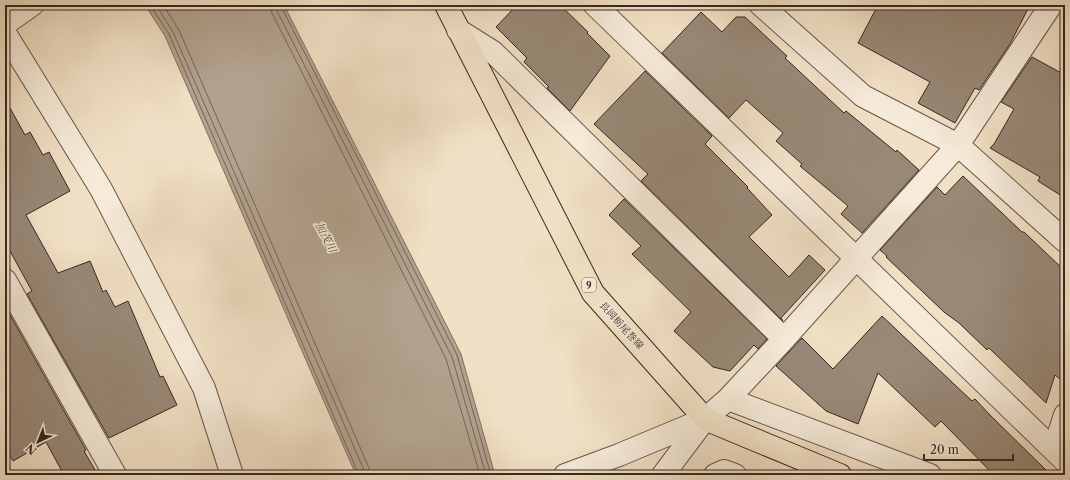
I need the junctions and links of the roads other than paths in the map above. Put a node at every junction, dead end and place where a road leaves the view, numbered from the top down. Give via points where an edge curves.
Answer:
1 (446, 5) edge
2 (595, 5) edge
3 (762, 5) edge
4 (1051, 5) edge
5 (15, 19) edge
6 (458, 30) junction
7 (958, 145) junction
8 (1065, 241) edge
9 (856, 259) junction
10 (5, 280) edge
11 (784, 339) junction
12 (728, 399) junction
13 (1065, 415) edge
14 (705, 419) junction
15 (1059, 455) edge
16 (835, 473) edge
17 (115, 475) edge
18 (232, 475) edge
19 (565, 475) edge
20 (663, 475) edge
21 (715, 475) edge
22 (736, 475) edge
23 (930, 475) edge

1 - 6 main road, 長岡栃尾巻線 / 9
2 - 9 street
3 - 7 street via 863,96
4 - 7 street
5 - 18 street via 204,388
6 - 11 street via 493,52
6 - 14 main road, 長岡栃尾巻線 / 9 via 593,293
7 - 8 street
7 - 9 street
9 - 11 street
9 - 15 street
10 - 17 street
11 - 12 street
12 - 14 street
12 - 23 street
13 - 15 street
14 - 16 main road, 長岡栃尾巻線 / 9
14 - 19 street
14 - 20 street
21 - 22 street via 724,472

